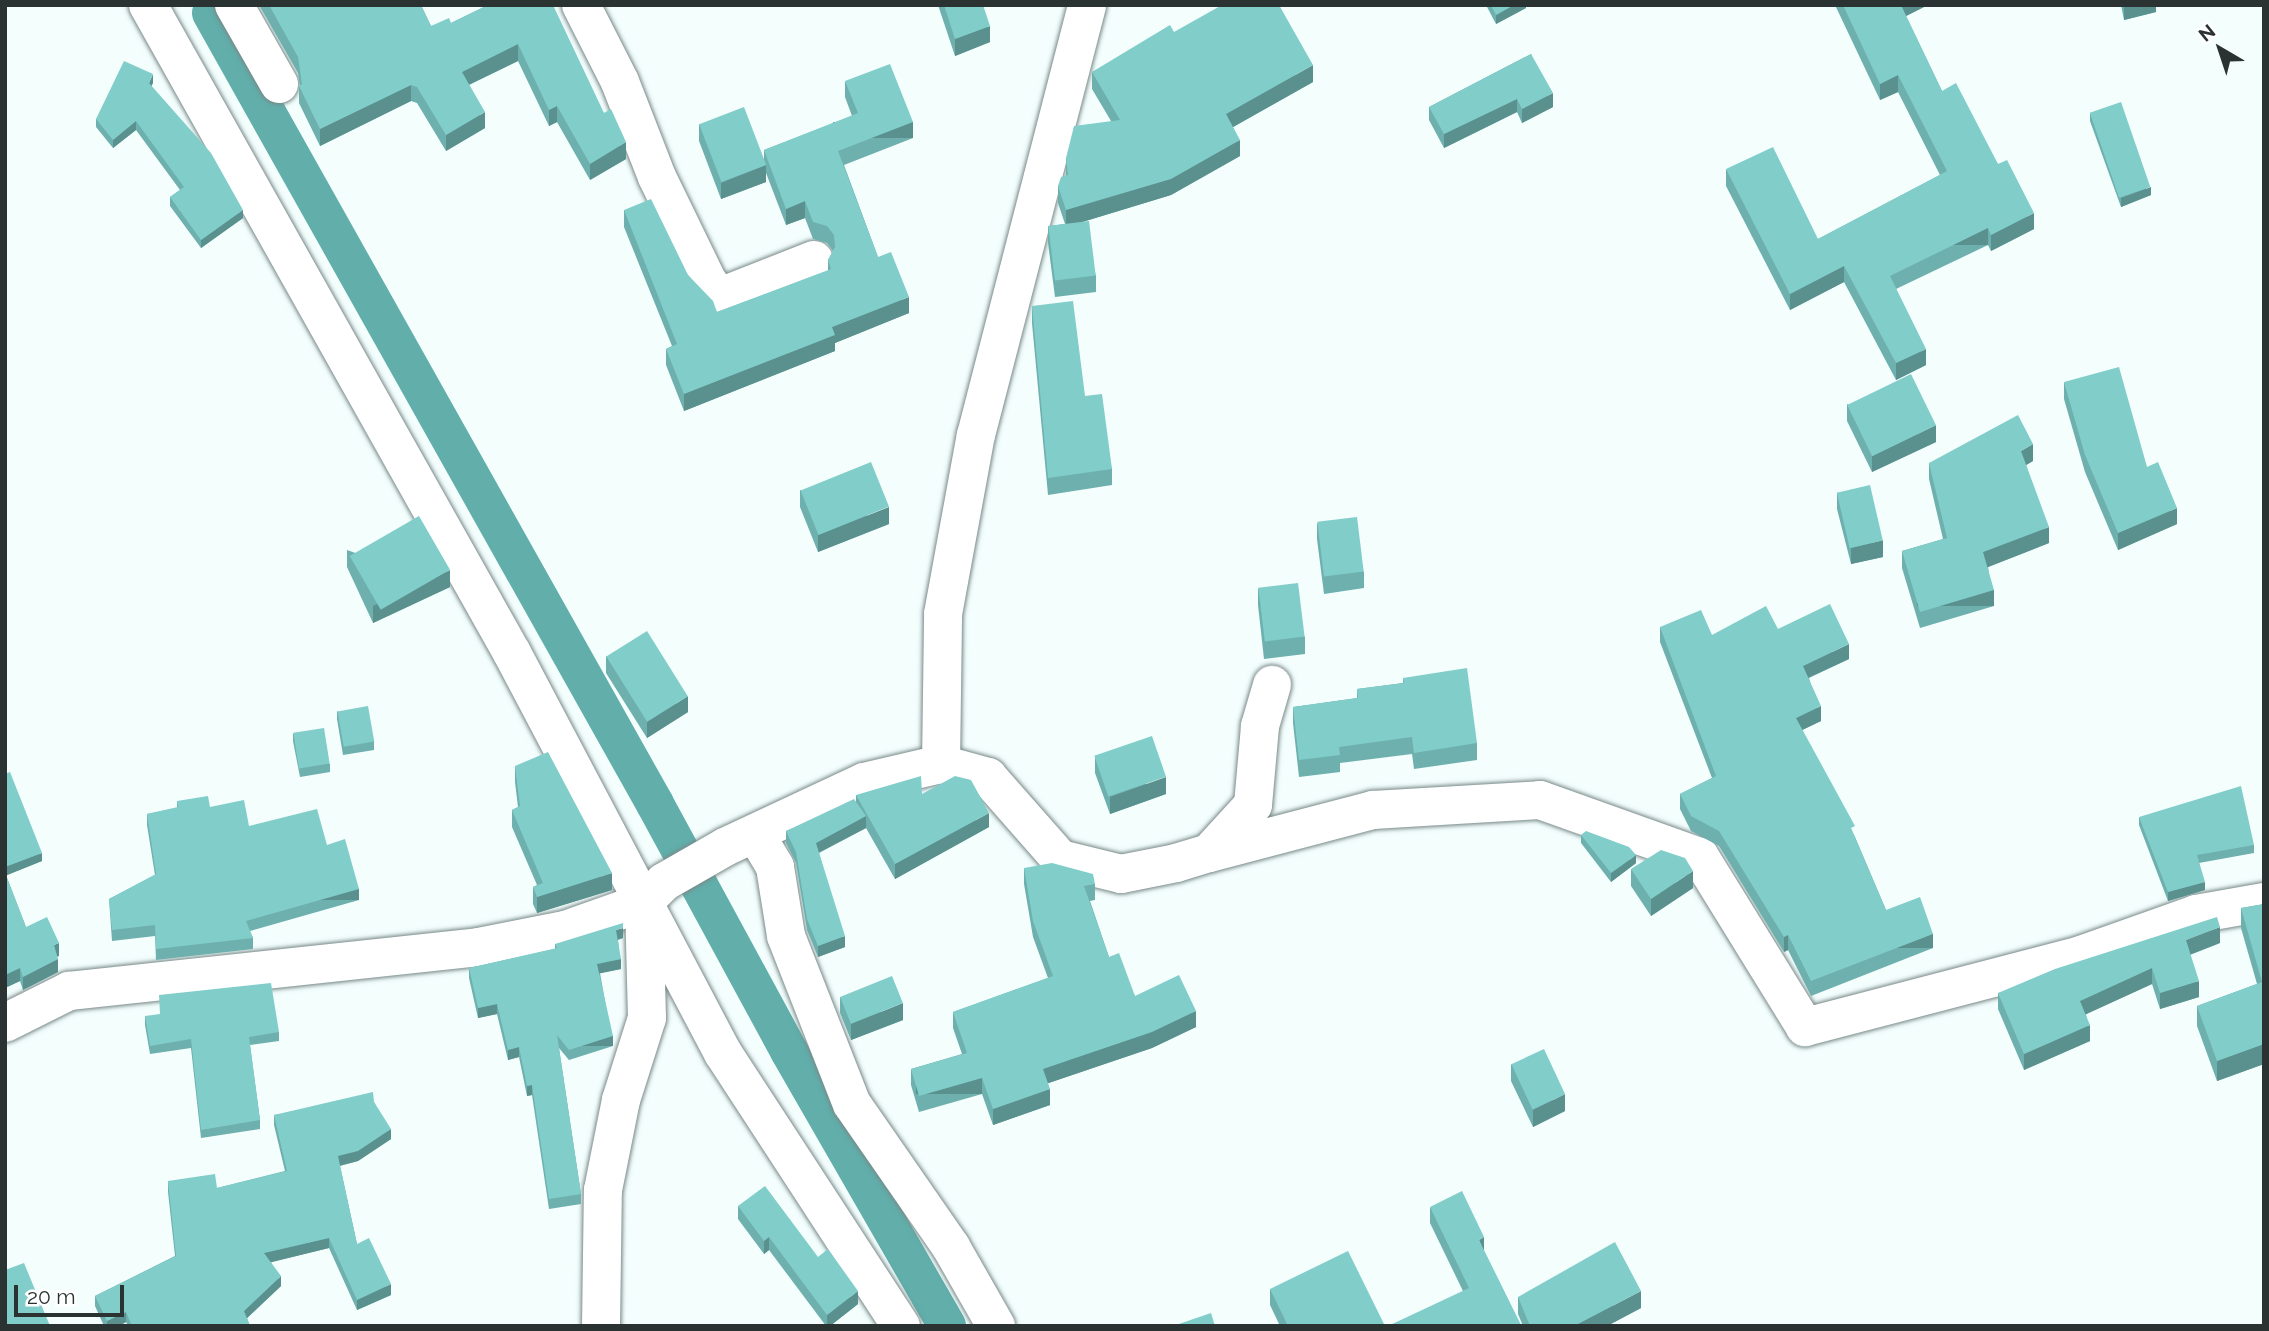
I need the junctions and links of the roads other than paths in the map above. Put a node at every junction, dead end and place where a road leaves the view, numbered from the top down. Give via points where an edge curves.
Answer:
1 (148, 5) edge
2 (234, 5) edge
3 (581, 5) edge
4 (1087, 5) edge
5 (279, 85) dead end
6 (814, 260) dead end
7 (1272, 685) dead end
8 (941, 764) junction
9 (740, 841) junction
10 (1209, 853) junction
11 (654, 892) junction
12 (2264, 902) edge
13 (5, 1023) edge
14 (601, 1326) edge
15 (901, 1326) edge
16 (996, 1326) edge

1 - 11 street
2 - 5 street
3 - 6 street via 620,82 657,177 708,282 720,297
4 - 8 street via 976,435 943,614
7 - 10 street via 1260,726 1253,805
8 - 9 street via 864,782
8 - 10 street via 988,777 1060,859 1121,874
9 - 11 street
9 - 16 street via 775,867 786,936 852,1104 950,1247
10 - 12 street via 1373,810 1540,800 1700,857 1805,1027 2081,955 2196,914
11 - 13 street via 565,930 479,947 69,991
11 - 14 street via 647,1018 621,1100 603,1190
11 - 15 street via 723,1053

